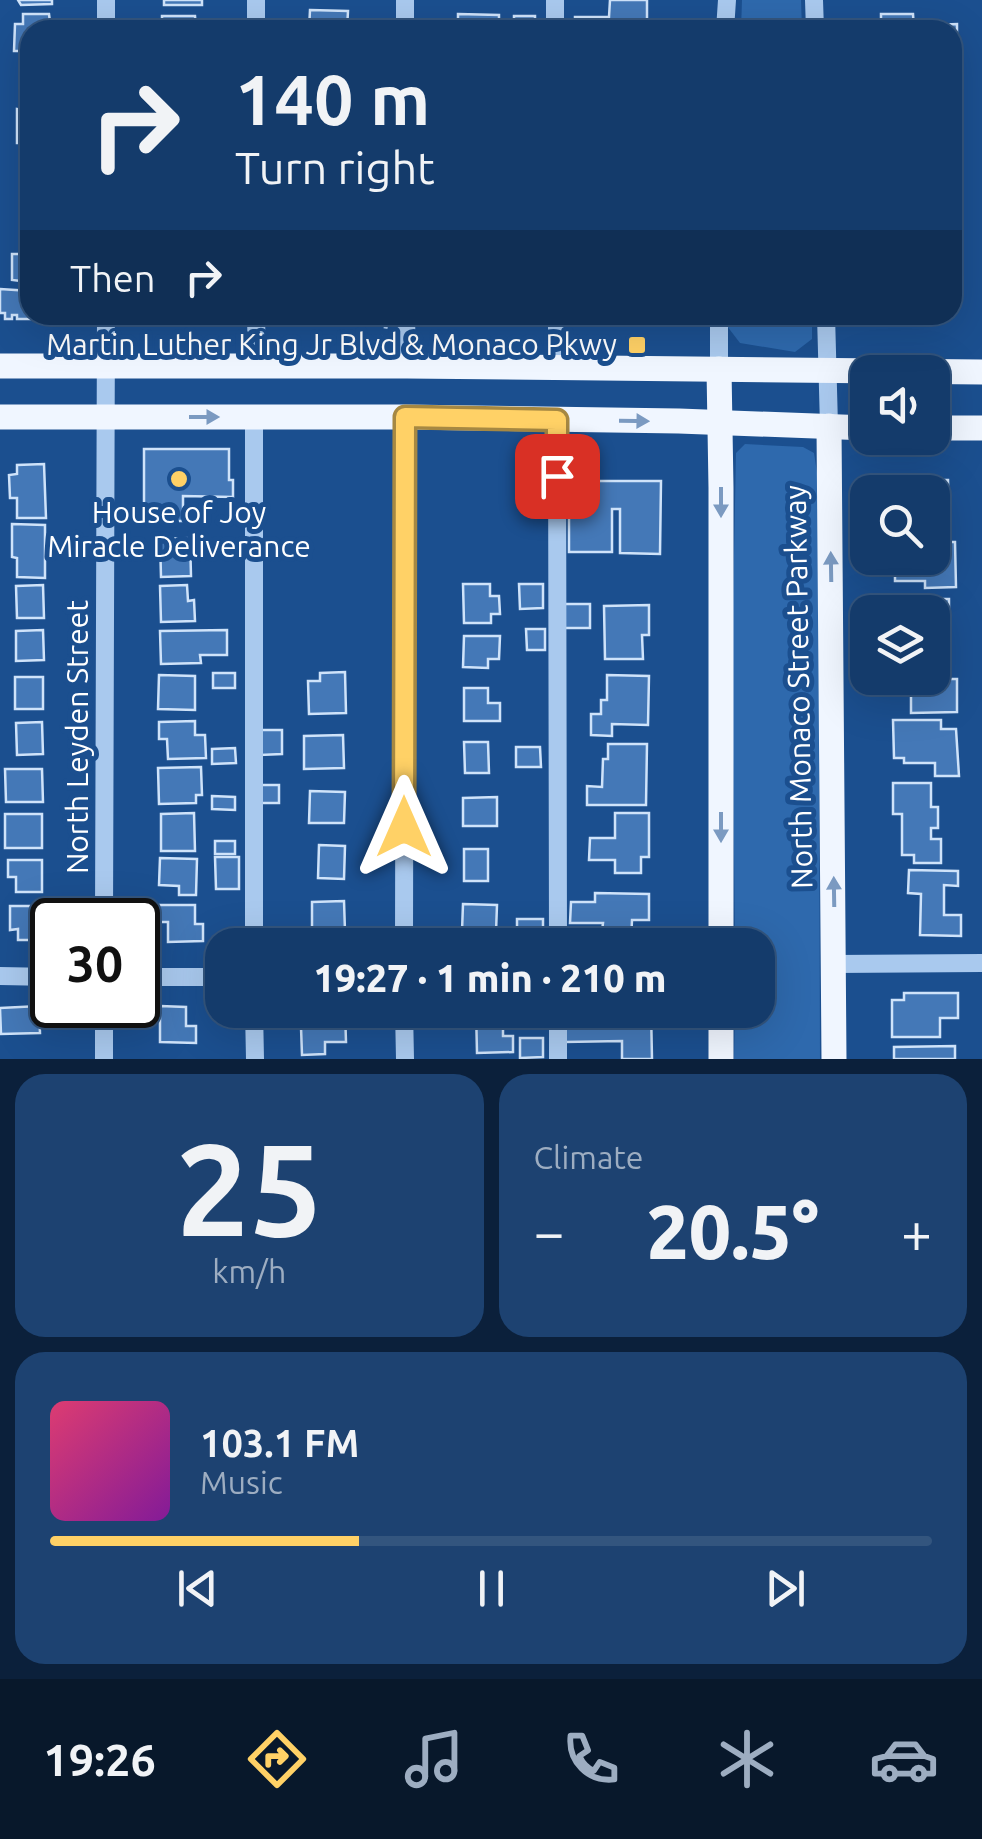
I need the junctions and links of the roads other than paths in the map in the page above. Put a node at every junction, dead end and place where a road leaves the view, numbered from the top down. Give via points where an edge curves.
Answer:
1 (106, 325) edge
2 (256, 325) edge
3 (406, 325) edge
4 (557, 325) edge
5 (720, 325) edge
6 (826, 325) edge
7 (406, 353) junction
8 (106, 365) junction
9 (0, 366) edge
10 (256, 366) junction
11 (557, 367) junction
12 (719, 369) junction
13 (827, 371) junction
14 (982, 372) edge
15 (106, 416) junction
16 (0, 417) edge
17 (405, 417) junction
18 (254, 418) junction
19 (557, 420) junction
20 (720, 422) junction
21 (829, 426) junction
22 (850, 427) edge
23 (950, 428) edge
24 (982, 428) edge
25 (104, 898) edge
26 (254, 928) edge
27 (404, 928) edge
28 (558, 928) edge
29 (721, 928) edge
30 (834, 964) junction
31 (982, 964) edge
32 (0, 976) edge
33 (30, 976) edge
34 (205, 976) edge
35 (160, 977) edge
36 (104, 1028) edge
37 (254, 1028) edge
38 (404, 1028) edge
39 (558, 1028) edge
40 (721, 1028) edge
41 (104, 1059) edge
42 (254, 1059) edge
43 (404, 1059) edge
44 (558, 1059) edge
45 (721, 1059) edge
46 (834, 1059) edge

1 - 8 street, North Leyden Street
2 - 10 street
3 - 7 street
4 - 11 street
5 - 12 street
6 - 13 street, North Monaco Street Parkway
7 - 10 main road
7 - 11 main road
8 - 9 main road
8 - 10 main road
8 - 15 street, North Leyden Street
11 - 12 main road
12 - 13 main road
12 - 20 main road
13 - 14 main road
13 - 21 street, North Monaco Street Parkway
15 - 16 main road
15 -> 18 main road
15 - 25 street, North Leyden Street
17 - 18 main road
17 - 19 main road
17 - 27 street
18 - 26 street
19 -> 20 main road
19 - 28 street
20 - 21 main road
20 -> 29 main road
21 - 22 main road
30 -> 21 main road, North Monaco Street Parkway
23 - 24 main road
30 - 31 street
30 - 46 main road, North Monaco Street Parkway
32 - 33 street
34 - 35 street
36 - 41 street
37 - 42 street
38 - 43 street
39 - 44 street
40 - 45 main road

